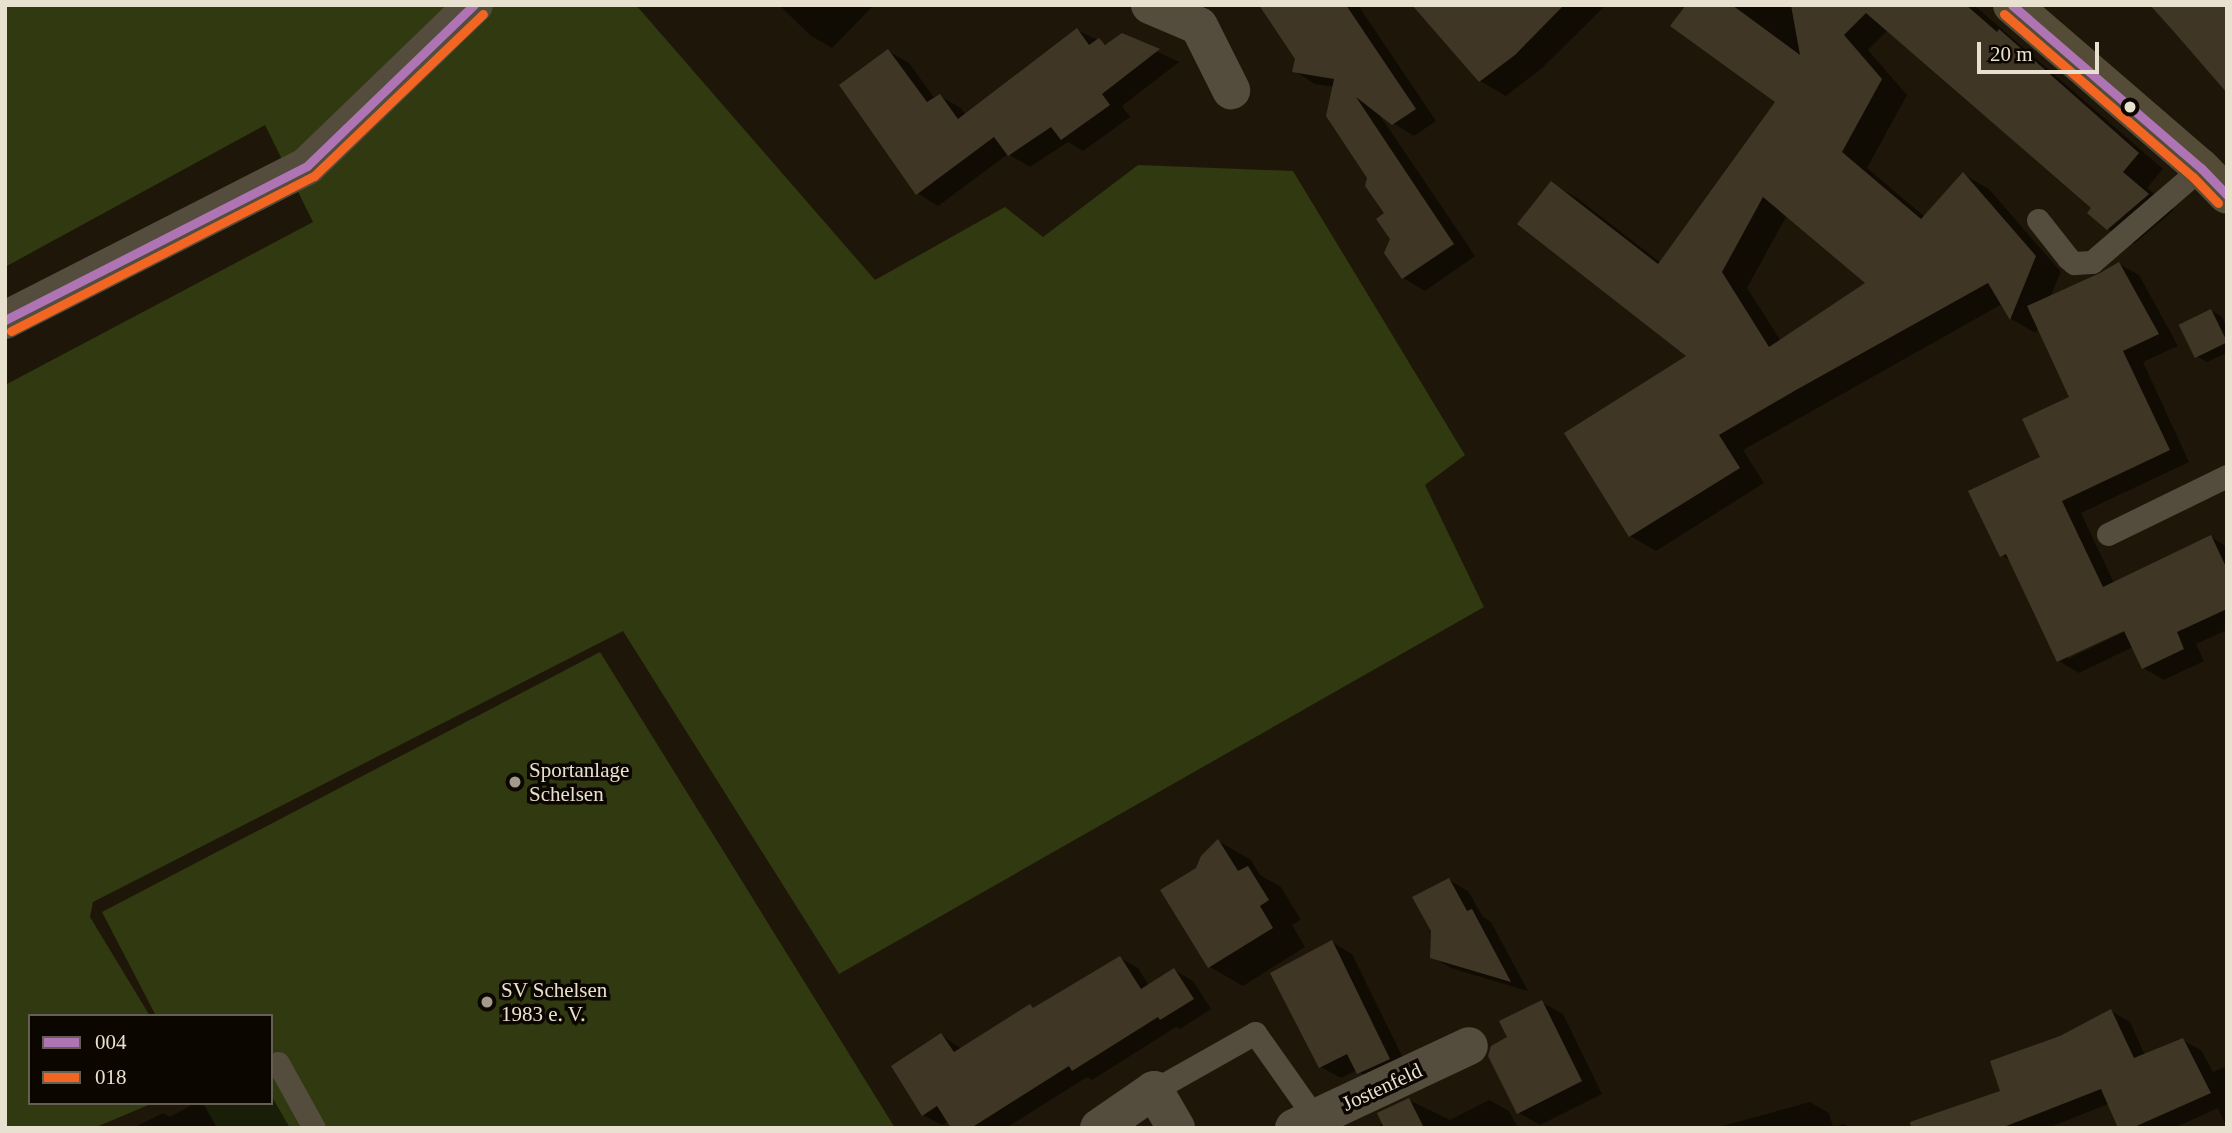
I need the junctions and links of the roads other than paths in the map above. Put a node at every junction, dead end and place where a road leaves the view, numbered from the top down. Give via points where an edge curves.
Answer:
1 (474, 5) edge
2 (1150, 5) edge
3 (2031, 11) edge
4 (1231, 90) dead end
5 (2214, 182) edge
6 (2038, 220) dead end
7 (5, 320) edge
8 (2227, 476) edge
9 (2108, 534) dead end
10 (1469, 1046) dead end
11 (278, 1063) dead end
12 (1154, 1090) junction
13 (1304, 1123) edge
14 (314, 1128) edge
15 (1099, 1128) edge
16 (1176, 1128) edge

1 - 7 street via 307,166
2 - 4 street via 1199,26
3 - 5 street
5 - 6 lane via 2092,262 2074,263
8 - 9 lane
10 - 13 street, Jostenfeld
11 - 14 lane
12 - 13 lane via 1255,1033
12 - 15 street
12 - 16 street

